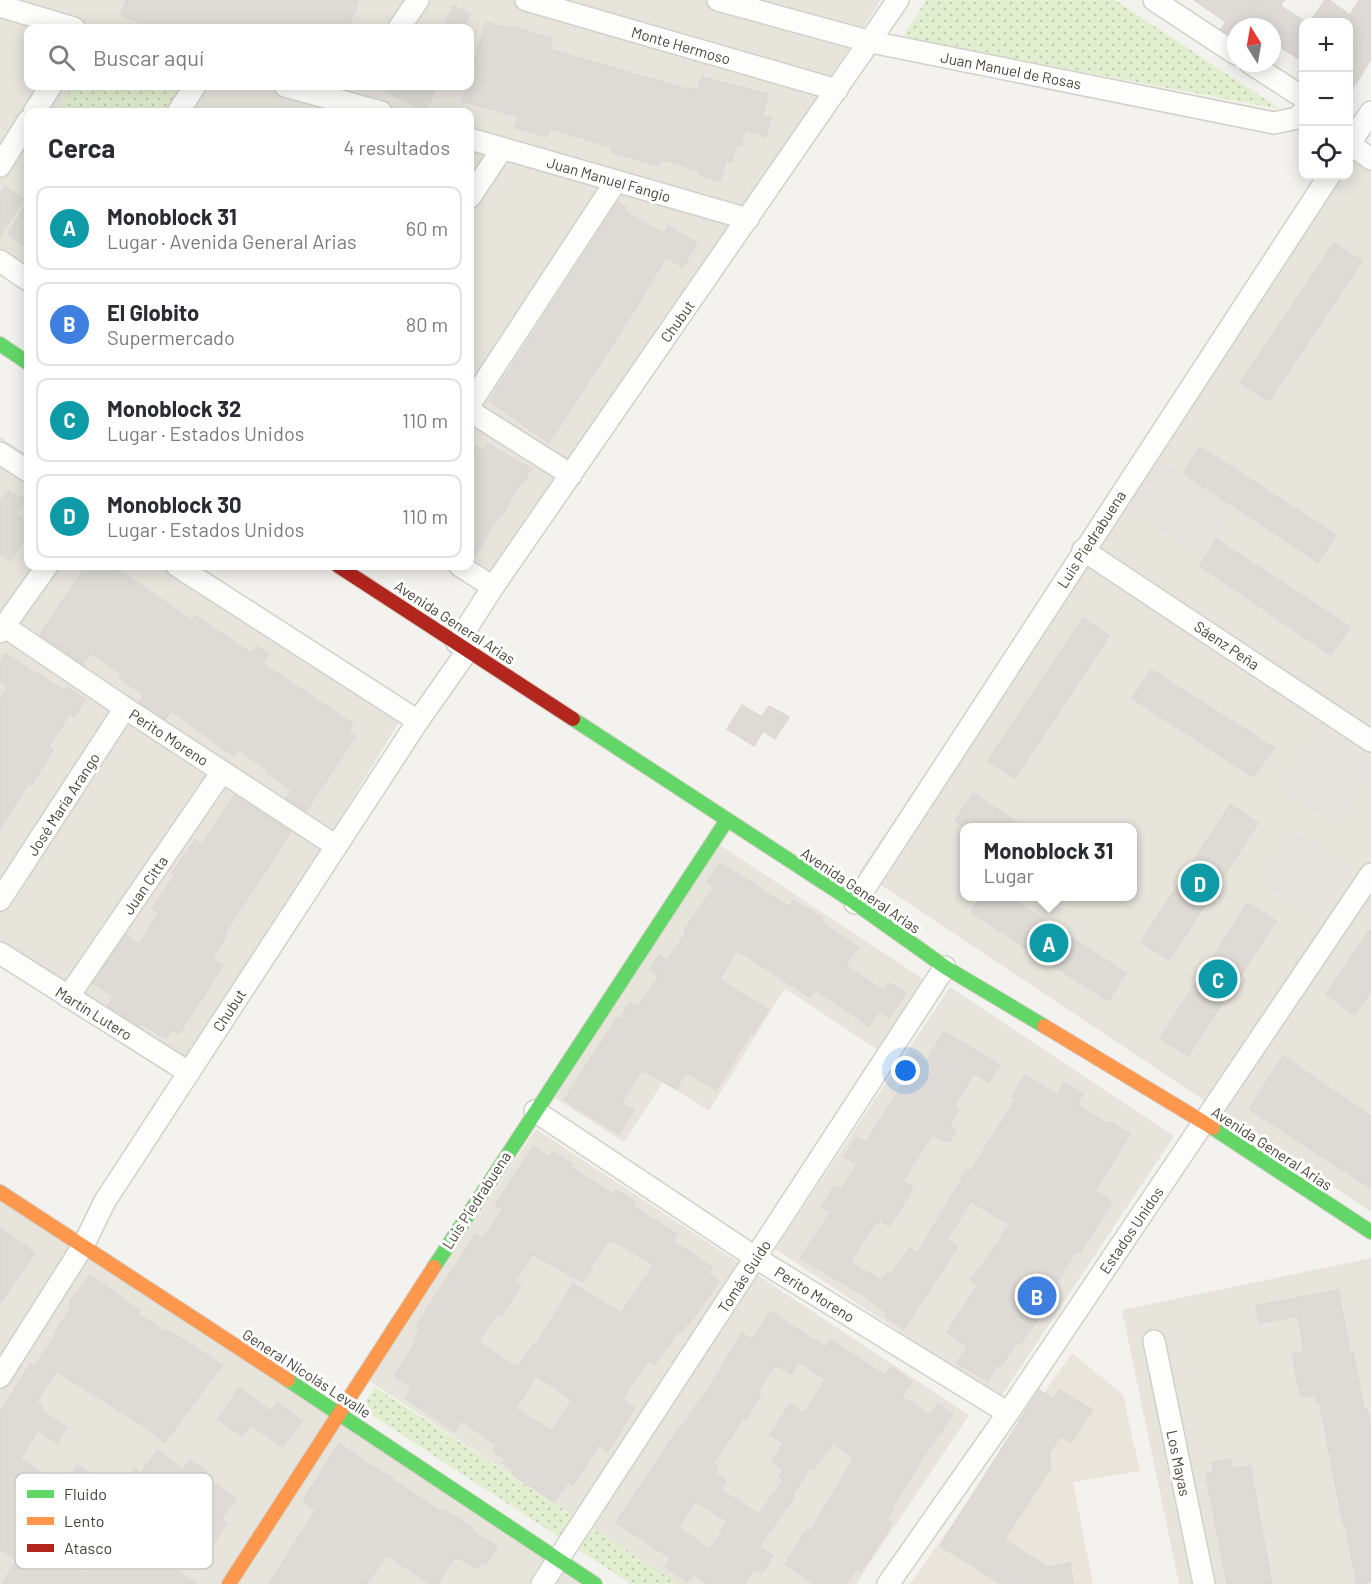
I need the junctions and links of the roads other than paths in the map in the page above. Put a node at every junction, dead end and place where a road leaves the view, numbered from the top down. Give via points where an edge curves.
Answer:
1 (418, 0) edge
2 (526, 0) edge
3 (718, 0) edge
4 (898, 0) edge
5 (1154, 0) edge
6 (0, 6) edge
7 (61, 24) edge
8 (402, 24) edge
9 (871, 42) junction
10 (1227, 48) edge
11 (1264, 72) edge
12 (48, 90) edge
13 (192, 90) edge
14 (304, 90) edge
15 (837, 90) junction
16 (1299, 95) edge
17 (352, 100) edge
18 (37, 108) edge
19 (180, 108) edge
20 (371, 108) edge
21 (1299, 116) edge
22 (1364, 117) edge
23 (24, 127) edge
24 (1353, 137) edge
25 (474, 140) edge
26 (1353, 147) edge
27 (502, 149) junction
28 (1371, 159) edge
29 (0, 166) edge
30 (1326, 180) edge
31 (616, 181) junction
32 (474, 191) edge
33 (748, 219) junction
34 (0, 261) edge
35 (24, 277) edge
36 (0, 344) edge
37 (24, 360) edge
38 (474, 398) edge
39 (474, 414) edge
40 (0, 453) edge
41 (24, 468) edge
42 (571, 475) junction
43 (1083, 550) junction
44 (44, 570) edge
45 (183, 570) edge
46 (344, 570) edge
47 (466, 570) edge
48 (493, 587) junction
49 (2, 629) edge
50 (462, 647) junction
51 (125, 708) junction
52 (418, 721) junction
53 (1371, 741) edge
54 (222, 772) junction
55 (727, 820) junction
56 (336, 846) junction
57 (1371, 874) edge
58 (0, 900) edge
59 (855, 903) junction
60 (0, 953) edge
61 (945, 967) junction
62 (68, 997) junction
63 (188, 1072) junction
64 (535, 1111) junction
65 (1204, 1122) junction
66 (0, 1192) edge
67 (1371, 1232) edge
68 (83, 1246) junction
69 (756, 1258) junction
70 (1154, 1341) dead end
71 (0, 1377) edge
72 (338, 1413) junction
73 (1008, 1413) junction
74 (557, 1560) junction
75 (229, 1584) edge
76 (542, 1584) edge
77 (595, 1584) edge
78 (888, 1584) edge
79 (1204, 1584) edge

1 - 8 street
2 - 15 street, Monte Hermoso
3 - 9 street, Juan Manuel de Rosas
4 - 9 street, Chubut
5 - 10 street
6 - 7 street
9 - 15 street, Chubut
9 - 21 street, Juan Manuel de Rosas via 1274,123
11 - 16 street
12 - 18 street
13 - 19 street
14 - 17 street
15 - 33 street, Chubut
17 - 20 street
22 - 24 street
23 - 29 street
25 - 27 street, Juan Manuel Fangio
26 - 28 street
27 - 31 street, Juan Manuel Fangio
27 - 32 street
30 - 43 street, Luis Piedrabuena
31 - 33 street, Juan Manuel Fangio
31 - 38 street
33 - 42 street, Chubut
34 - 35 street
36 - 37 street
39 - 42 street
40 - 41 street
42 - 48 street, Chubut
43 - 53 street, Sáenz Peña
43 - 59 street, Luis Piedrabuena
44 - 49 street
45 - 52 street
46 - 50 street, Avenida General Arias
47 - 48 street
48 - 50 street, Chubut
49 - 51 street, Perito Moreno
50 - 52 street, Chubut
50 - 55 street, Avenida General Arias
51 - 54 street, Perito Moreno
51 - 58 street, José María Arango
52 - 56 street, Chubut
54 - 56 street, Perito Moreno
54 - 62 street, Juan Citta
55 - 59 street, Avenida General Arias
55 - 64 street, Luis Piedrabuena
56 - 63 street, Chubut
57 - 65 street, Estados Unidos
59 - 61 street, Avenida General Arias
60 - 62 street, Martín Lutero
61 - 65 street, Avenida General Arias
61 - 69 street, Tomás Guido
62 - 63 street, Martín Lutero
63 - 68 street, Chubut via 98,1213
64 - 69 street, Perito Moreno
64 - 72 street, Luis Piedrabuena
65 - 67 street, Avenida General Arias
65 - 73 street, Estados Unidos
66 - 68 street, General Nicolás Levalle
68 - 71 street, Chubut
68 - 72 street, General Nicolás Levalle
69 - 73 street, Perito Moreno
69 - 74 street, Tomás Guido
70 - 79 street, Los Mayas
72 - 74 street, General Nicolás Levalle
72 - 75 street, Luis Piedrabuena
73 - 78 street, Estados Unidos
74 - 76 street, Tomás Guido
74 - 77 street, General Nicolás Levalle

